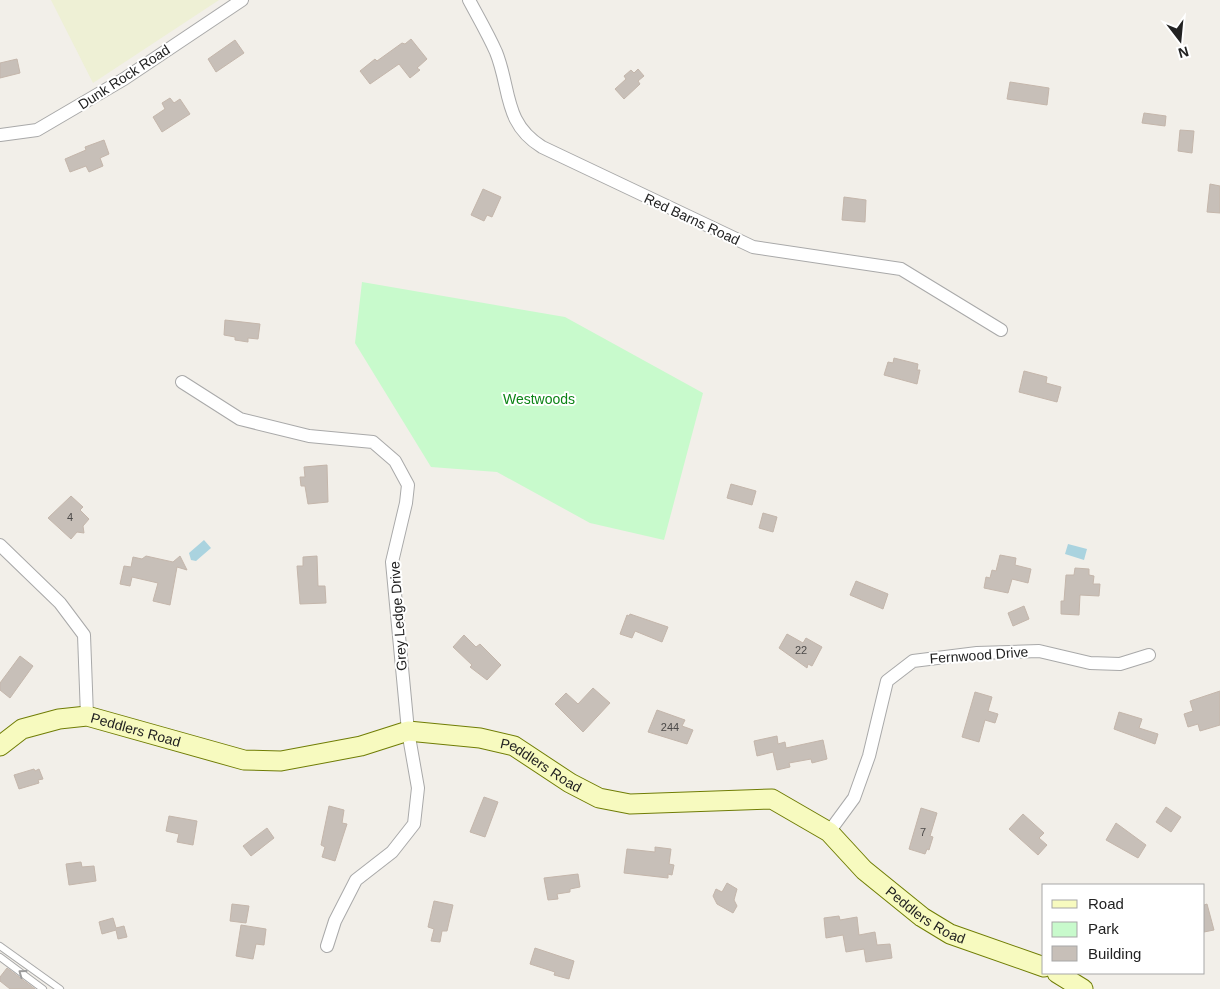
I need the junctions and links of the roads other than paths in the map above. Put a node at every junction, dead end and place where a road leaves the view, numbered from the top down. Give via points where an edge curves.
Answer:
1 (242, 0) edge
2 (469, 0) edge
3 (0, 135) edge
4 (1001, 330) dead end
5 (182, 382) dead end
6 (0, 545) edge
7 (1149, 655) dead end
8 (87, 716) junction
9 (408, 731) junction
10 (0, 746) edge
11 (829, 832) junction
12 (0, 946) edge
13 (326, 946) dead end
14 (0, 957) edge
15 (1042, 966) edge
16 (1059, 974) edge
17 (43, 989) edge
18 (60, 989) edge
19 (1083, 989) edge

1 - 3 street, Dunk Rock Road via 124,79 38,130
2 - 4 street, Red Barns Road via 496,54 512,112 525,135 542,147 753,248 901,269
5 - 9 street, Grey Ledge Drive via 240,419 309,436 374,442 395,461 408,485 392,562
6 - 8 street via 60,603 84,635
7 - 11 street, Fernwood Drive via 1120,664 1090,663 1039,651 976,653 913,661 887,681 869,756 854,798
8 - 9 street, Peddlers Road via 244,760 280,761 361,746
8 - 10 street, Peddlers Road via 59,718 22,729
9 - 11 street, Peddlers Road via 480,738 514,746 599,798 630,804 772,799
9 - 13 street, Grey Ledge Drive via 418,788 414,824 392,852 356,880
11 - 15 street, Peddlers Road via 864,870 922,917 950,934
12 - 18 lane
17 -> 14 lane
16 - 19 street

